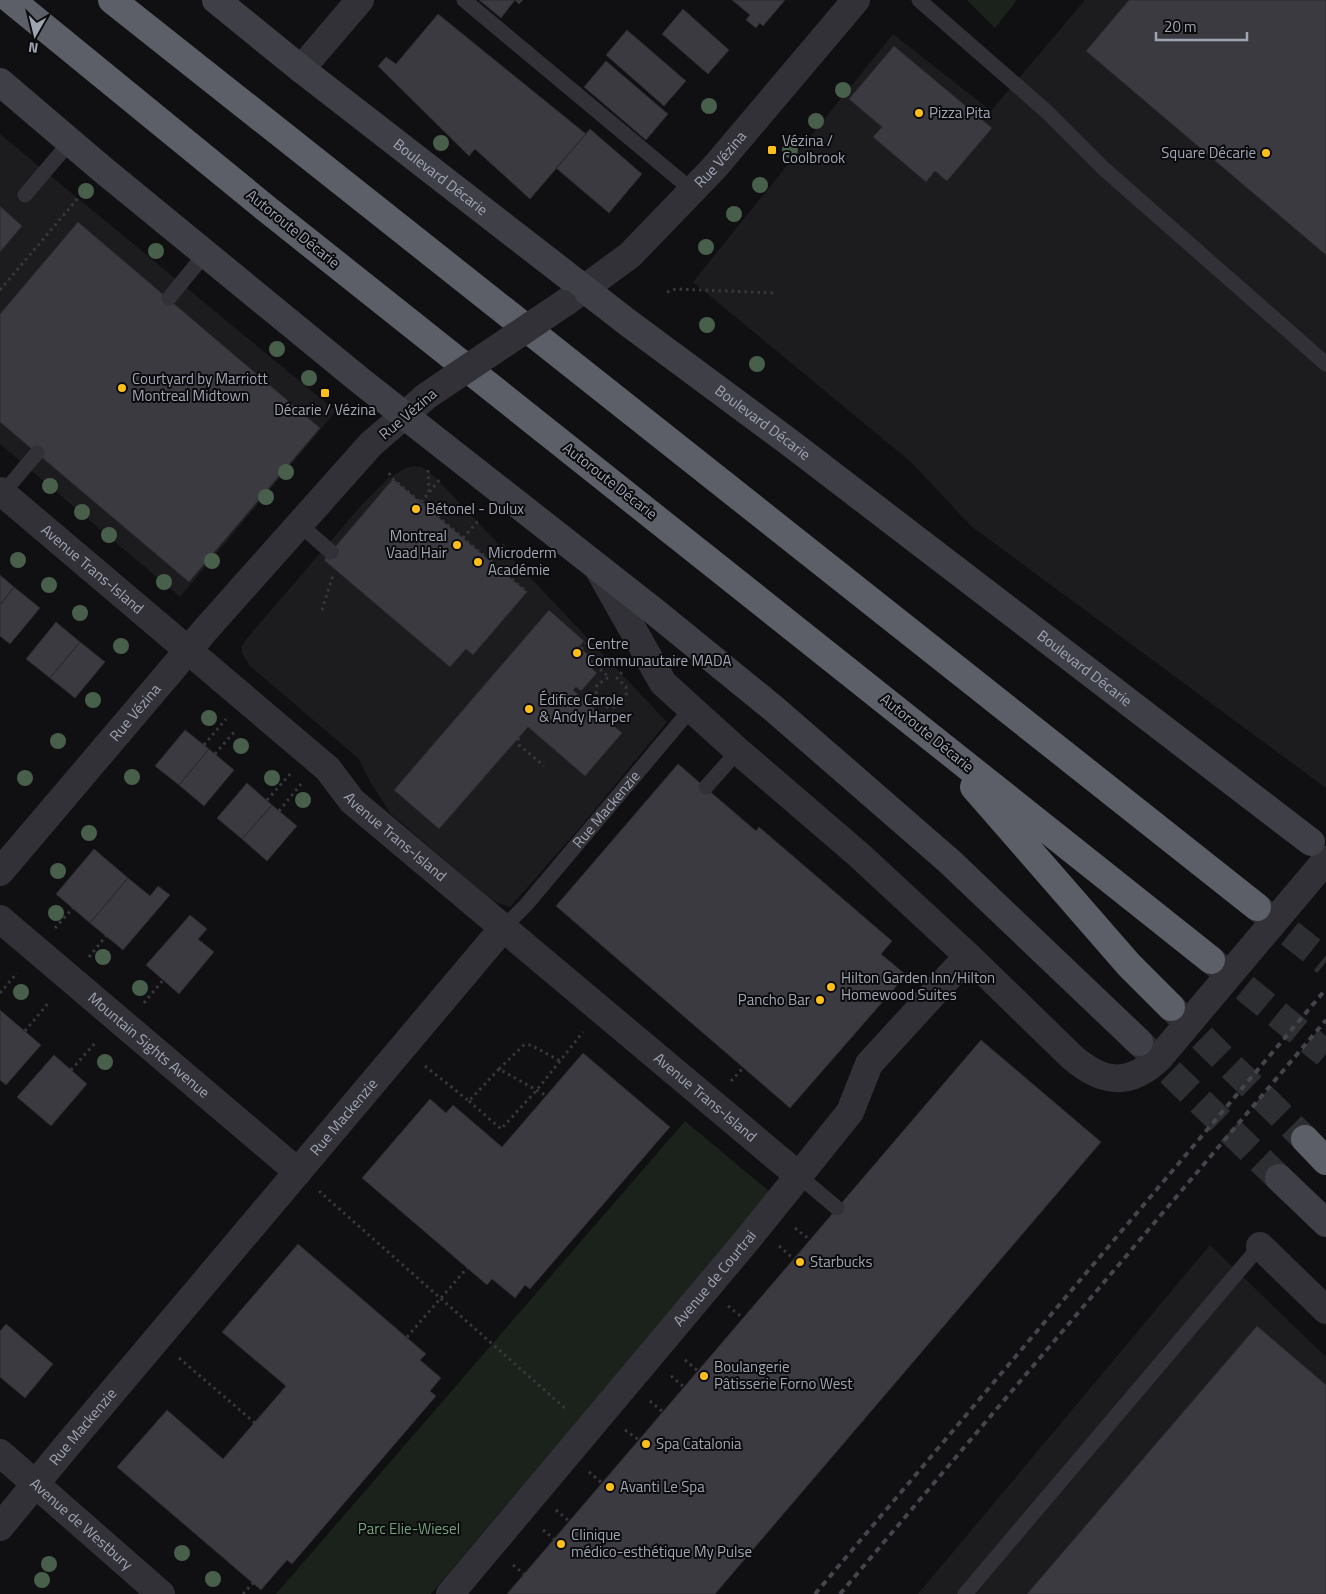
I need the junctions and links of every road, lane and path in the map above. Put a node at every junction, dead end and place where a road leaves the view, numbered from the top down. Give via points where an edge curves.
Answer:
1 (11, 0) edge
2 (112, 0) edge
3 (216, 0) edge
4 (360, 0) edge
5 (464, 0) edge
6 (856, 0) edge
7 (919, 0) edge
8 (301, 69) junction
9 (0, 82) edge
10 (70, 142) junction
11 (693, 191) junction
12 (82, 194) dead end
13 (25, 195) dead end
14 (205, 254) junction
15 (586, 289) junction
16 (0, 290) edge
17 (667, 292) dead end
18 (775, 293) dead end
19 (169, 298) dead end
20 (1326, 364) edge
21 (404, 415) junction
22 (38, 453) dead end
23 (428, 467) dead end
24 (389, 473) dead end
25 (441, 478) dead end
26 (1, 492) edge
27 (429, 492) junction
28 (421, 502) junction
29 (480, 519) dead end
30 (299, 524) junction
31 (463, 538) junction
32 (504, 545) dead end
33 (331, 552) dead end
34 (490, 561) junction
35 (598, 568) junction
36 (336, 571) dead end
37 (527, 592) dead end
38 (322, 610) dead end
39 (592, 637) dead end
40 (581, 649) dead end
41 (188, 650) junction
42 (590, 661) dead end
43 (623, 670) dead end
44 (691, 709) junction
45 (228, 716) dead end
46 (240, 726) dead end
47 (928, 733) junction
48 (518, 738) dead end
49 (204, 745) dead end
50 (738, 751) junction
51 (215, 754) dead end
52 (544, 766) dead end
53 (292, 771) dead end
54 (303, 781) dead end
55 (706, 787) dead end
56 (267, 800) dead end
57 (279, 811) dead end
58 (1318, 851) edge
59 (0, 872) edge
60 (1257, 907) tunnel mouth
61 (73, 908) dead end
62 (0, 919) edge
63 (504, 928) junction
64 (54, 929) dead end
65 (106, 936) dead end
66 (968, 956) junction
67 (88, 957) dead end
68 (1210, 960) tunnel mouth
69 (18, 972) dead end
70 (163, 980) dead end
71 (0, 993) edge
72 (840, 998) dead end
73 (50, 1000) dead end
74 (144, 1004) dead end
75 (848, 1004) dead end
76 (1171, 1007) tunnel mouth
77 (585, 1030) dead end
78 (25, 1031) dead end
79 (97, 1041) dead end
80 (1139, 1042) tunnel mouth
81 (560, 1061) junction
82 (420, 1062) dead end
83 (744, 1068) dead end
84 (71, 1070) dead end
85 (499, 1070) junction
86 (731, 1081) dead end
87 (536, 1091) junction
88 (547, 1096) dead end
89 (469, 1101) junction
90 (1304, 1139) tunnel mouth
91 (1326, 1161) edge
92 (298, 1172) junction
93 (799, 1176) junction
94 (1279, 1178) tunnel mouth
95 (837, 1208) dead end
96 (1326, 1223) edge
97 (794, 1227) dead end
98 (810, 1240) dead end
99 (778, 1245) dead end
100 (1260, 1246) joint
101 (794, 1259) dead end
102 (468, 1267) dead end
103 (440, 1298) junction
104 (728, 1306) dead end
105 (1326, 1310) edge
106 (743, 1318) dead end
107 (407, 1337) dead end
108 (176, 1355) dead end
109 (683, 1359) dead end
110 (698, 1371) dead end
111 (670, 1375) dead end
112 (684, 1387) dead end
113 (649, 1400) dead end
114 (663, 1412) dead end
115 (255, 1423) dead end
116 (624, 1428) dead end
117 (588, 1429) junction
118 (639, 1440) dead end
119 (0, 1453) edge
120 (588, 1472) dead end
121 (602, 1483) dead end
122 (34, 1484) junction
123 (556, 1510) dead end
124 (569, 1521) dead end
125 (0, 1527) edge
126 (541, 1528) dead end
127 (554, 1539) dead end
128 (512, 1564) dead end
129 (524, 1574) dead end
130 (253, 1583) dead end
131 (161, 1594) edge
132 (243, 1594) edge
133 (450, 1594) edge
134 (964, 1594) edge

1 - 47 highway, Autoroute Décarie via 261,204
2 - 60 highway
3 - 8 main road, Boulevard Décarie
4 - 8 street
5 - 11 lane
6 - 11 street, Rue Vézina
7 - 20 lane via 1046,111 1103,168
8 - 15 main road, Boulevard Décarie
9 - 10 main road, Boulevard Décarie
10 - 13 lane
10 - 14 main road, Boulevard Décarie
11 - 15 street, Rue Vézina via 630,255
12 - 16 path
14 - 19 lane
14 - 21 main road, Boulevard Décarie
15 - 21 street, Rue Vézina, bridge via 425,397
15 - 58 main road, Boulevard Décarie via 813,460
17 - 18 path via 676,289
21 - 30 street, Rue Vézina via 371,444
21 - 35 main road, Boulevard Décarie
22 - 26 lane
23 - 27 path
24 - 28 path
25 - 27 path
26 - 41 street, Avenue Trans-Island
27 - 28 path
28 - 31 path
29 - 31 path
30 - 33 lane
30 - 41 street, Rue Vézina
31 - 34 path
32 - 34 path
34 - 37 path
35 - 44 street, Boulevard Décarie via 663,684
35 - 80 main road, Boulevard Décarie via 773,708 868,789
36 - 38 path
39 - 40 path
41 - 59 street, Rue Vézina
41 - 63 street, Avenue Trans-Island via 328,769 363,811
42 - 43 path via 609,677 598,685 596,691 599,702 609,708 620,705 626,697 626,687 617,678
44 - 50 street, Boulevard Décarie
44 - 63 lane, Rue Mackenzie
45 - 49 path
46 - 51 path
47 - 68 highway, Autoroute Décarie
47 - 76 highway via 1129,965
48 - 52 path via 519,745
50 - 55 lane
50 - 66 street, Boulevard Décarie via 860,855
53 - 56 path
54 - 57 path
58 - 66 street, Boulevard Décarie via 1160,1057 1148,1069 1130,1076 1107,1078 1086,1069
61 - 64 path
62 - 92 street, Mountain Sights Avenue
63 - 92 street, Rue Mackenzie
63 - 93 street, Avenue Trans-Island
65 - 67 path
66 - 93 street, Avenue de Courtrai via 869,1064 850,1112
69 - 71 path
70 - 74 path
72 - 75 path
73 - 78 path
77 - 81 path
79 - 84 path
81 - 85 path via 531,1045 524,1045
81 - 87 path
82 - 89 path
83 - 86 path
85 - 87 path
85 - 89 path
87 - 88 path
87 - 89 path via 502,1129
90 - 91 highway
92 - 103 path
92 - 122 street, Rue Mackenzie
93 - 95 lane
93 - 117 street, Avenue de Courtrai
94 - 96 main road
97 - 98 path
99 - 101 path
100 - 105 street
100 - 134 lane
102 - 103 path
103 - 107 path
103 - 117 path
104 - 106 path
108 - 115 path
109 - 110 path
111 - 112 path
113 - 114 path
116 - 118 path
117 - 133 street, Avenue de Courtrai
119 - 122 street, Avenue de Westbury
120 - 121 path
122 - 125 street, Rue Mackenzie
122 - 131 street, Avenue de Westbury
123 - 124 path
126 - 127 path
128 - 129 path
130 - 132 path

